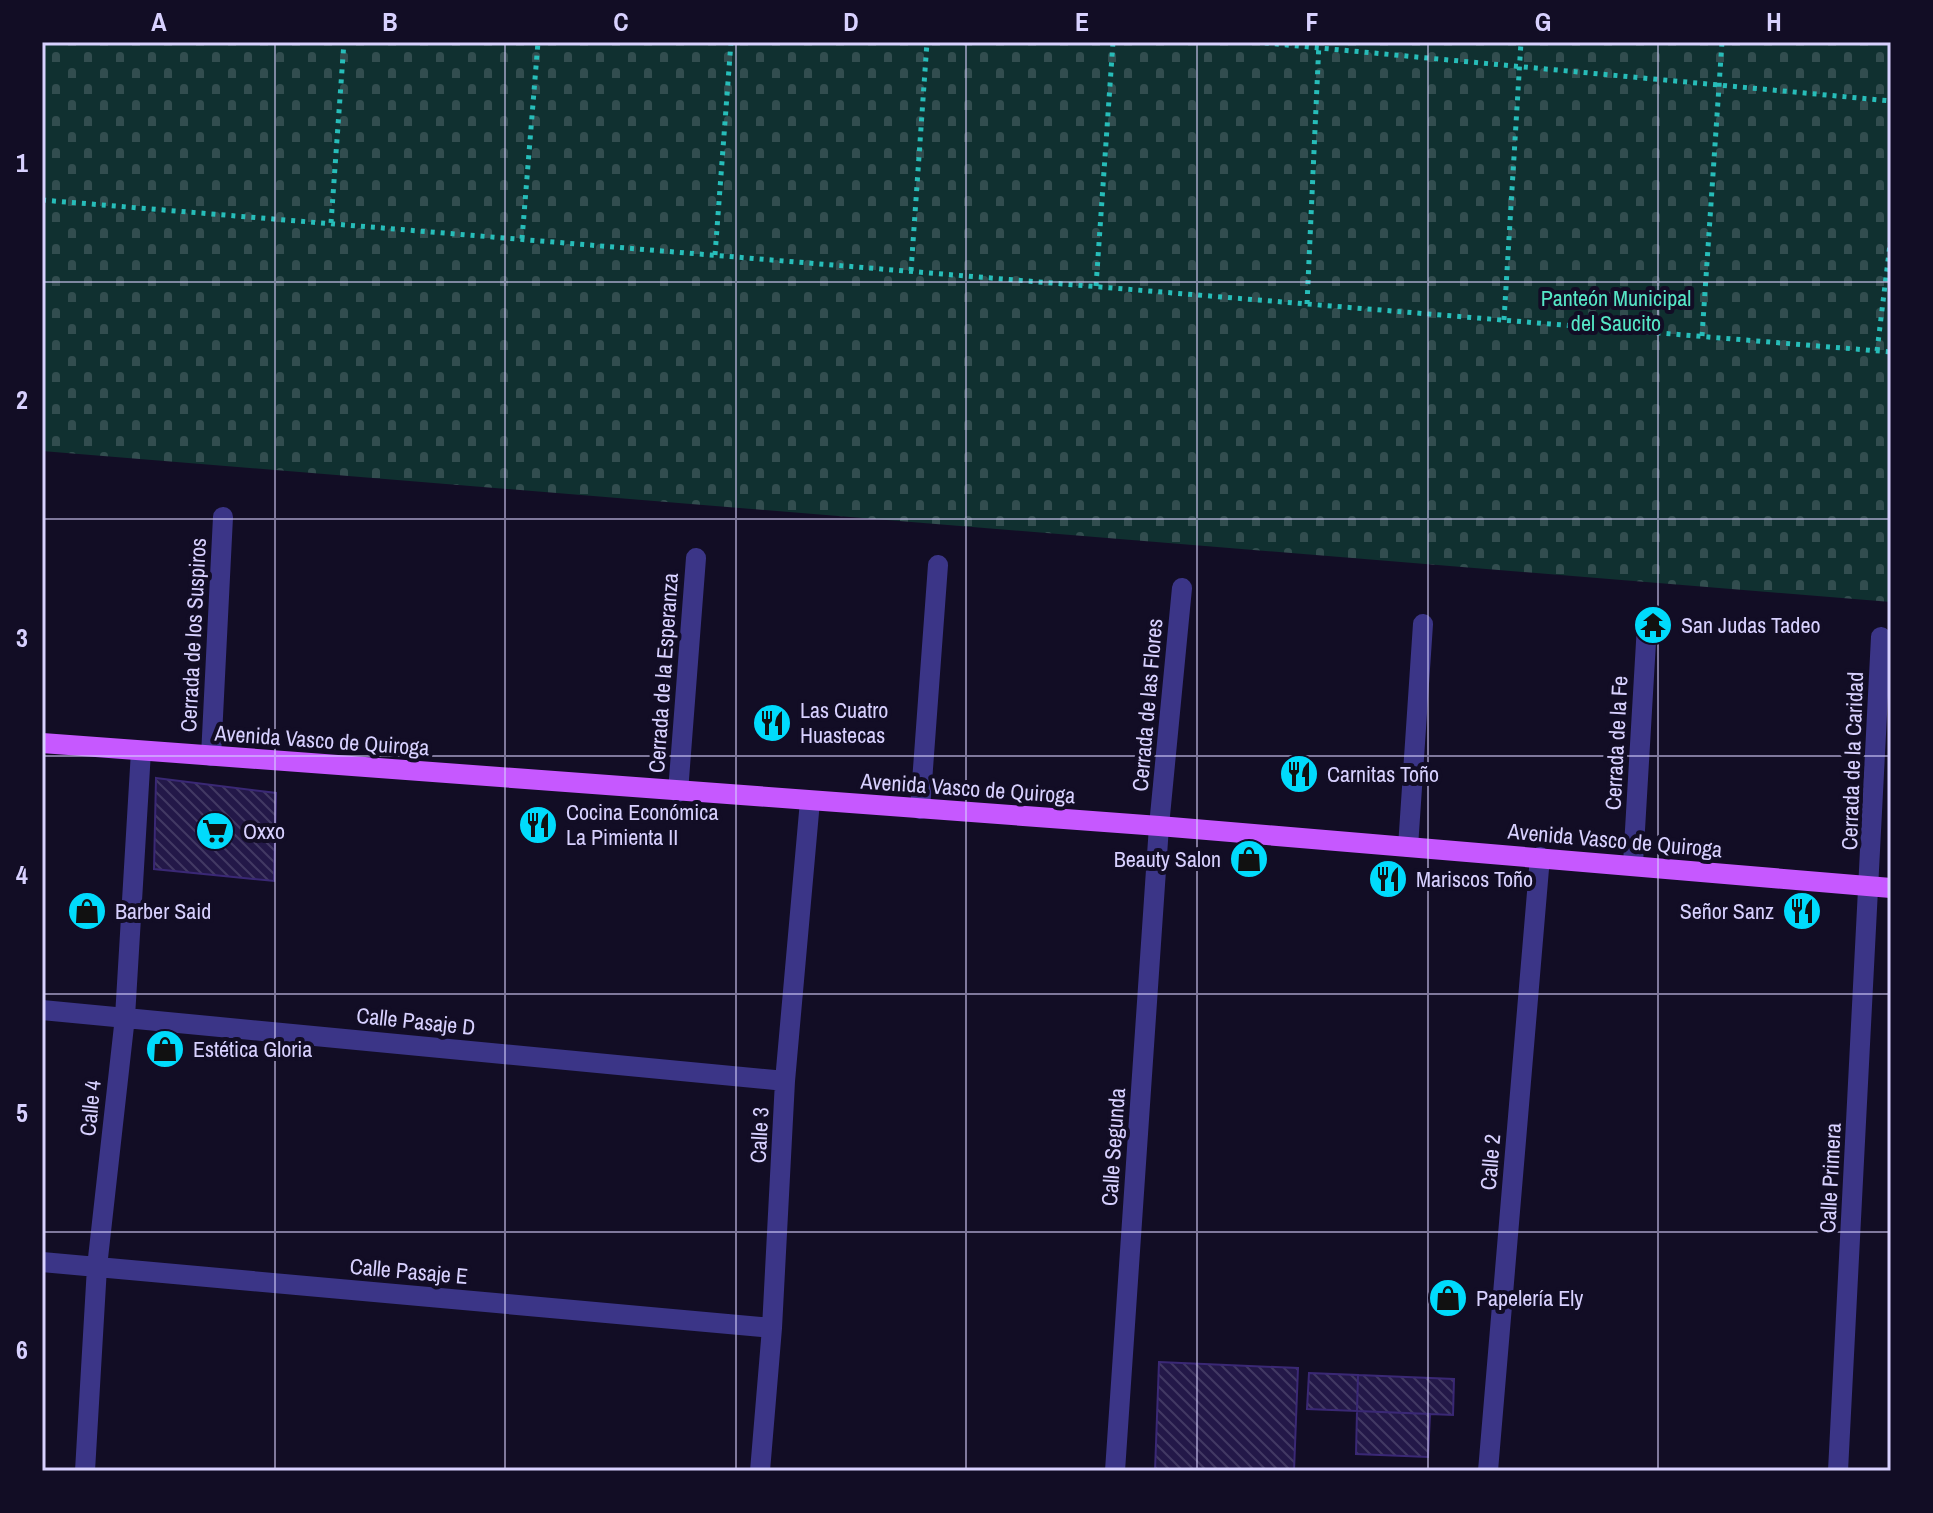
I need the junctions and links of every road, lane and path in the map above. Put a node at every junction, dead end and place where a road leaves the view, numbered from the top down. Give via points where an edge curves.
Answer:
1 (344, 42) edge
2 (538, 42) edge
3 (731, 42) edge
4 (927, 42) edge
5 (1113, 42) edge
6 (1255, 42) edge
7 (1521, 42) edge
8 (1722, 42) edge
9 (1319, 45) edge
10 (1519, 67) junction
11 (1720, 85) junction
12 (1891, 101) edge
13 (42, 200) edge
14 (331, 223) junction
15 (1891, 236) edge
16 (522, 239) junction
17 (715, 255) junction
18 (911, 271) junction
19 (1096, 286) junction
20 (1307, 304) junction
21 (1504, 320) junction
22 (1702, 337) junction
23 (1877, 351) junction
24 (1891, 352) edge
25 (223, 517) dead end
26 (696, 558) dead end
27 (938, 565) dead end
28 (1182, 588) dead end
29 (1423, 624) dead end
30 (1647, 625) dead end
31 (1881, 637) dead end
32 (42, 743) edge
33 (141, 751) junction
34 (211, 756) junction
35 (678, 792) junction
36 (810, 801) junction
37 (920, 809) junction
38 (1159, 826) junction
39 (1408, 847) junction
40 (1540, 857) junction
41 (1633, 864) junction
42 (1881, 888) edge
43 (42, 1010) edge
44 (125, 1017) junction
45 (785, 1081) junction
46 (42, 1262) edge
47 (97, 1267) junction
48 (772, 1328) junction
49 (85, 1471) edge
50 (760, 1471) edge
51 (1115, 1471) edge
52 (1488, 1471) edge
53 (1838, 1471) edge

1 - 14 path
2 - 16 path
3 - 17 path
4 - 18 path
5 - 19 path
6 - 9 path
7 - 10 path
8 - 11 path
9 - 10 path
9 - 20 path
10 - 11 path
10 - 21 path
11 - 12 path
11 - 22 path
13 - 14 path
14 - 16 path
15 - 23 path
16 - 17 path
17 - 18 path
18 - 19 path
19 - 20 path
20 - 21 path
21 - 22 path
22 - 23 path
23 - 24 path
25 - 34 street, Cerrada de los Suspiros
26 - 35 street, Cerrada de la Esperanza
27 - 37 street
28 - 38 street, Cerrada de las Flores
29 - 39 street
30 - 41 street, Cerrada de la Fe
31 - 42 street, Cerrada de la Caridad
32 - 33 main road, Avenida Vasco de Quiroga
33 - 34 main road, Avenida Vasco de Quiroga
33 - 44 street, Calle 4
34 - 35 main road, Avenida Vasco de Quiroga
35 - 36 main road, Avenida Vasco de Quiroga
36 - 37 main road, Avenida Vasco de Quiroga
36 - 45 street, Calle 3
37 - 38 main road, Avenida Vasco de Quiroga
38 - 39 main road, Avenida Vasco de Quiroga
38 - 51 street, Calle Segunda
39 - 40 main road, Avenida Vasco de Quiroga
40 - 41 main road, Avenida Vasco de Quiroga
40 - 52 street, Calle 2
41 - 42 main road, Avenida Vasco de Quiroga
42 - 53 street, Calle Primera
43 - 44 street, Calle Pasaje D
44 - 45 street, Calle Pasaje D
44 - 47 street, Calle 4
45 - 48 street, Calle 3
46 - 47 street, Calle Pasaje E
47 - 48 street, Calle Pasaje E
47 - 49 street, Calle 4
48 - 50 street, Calle 3

